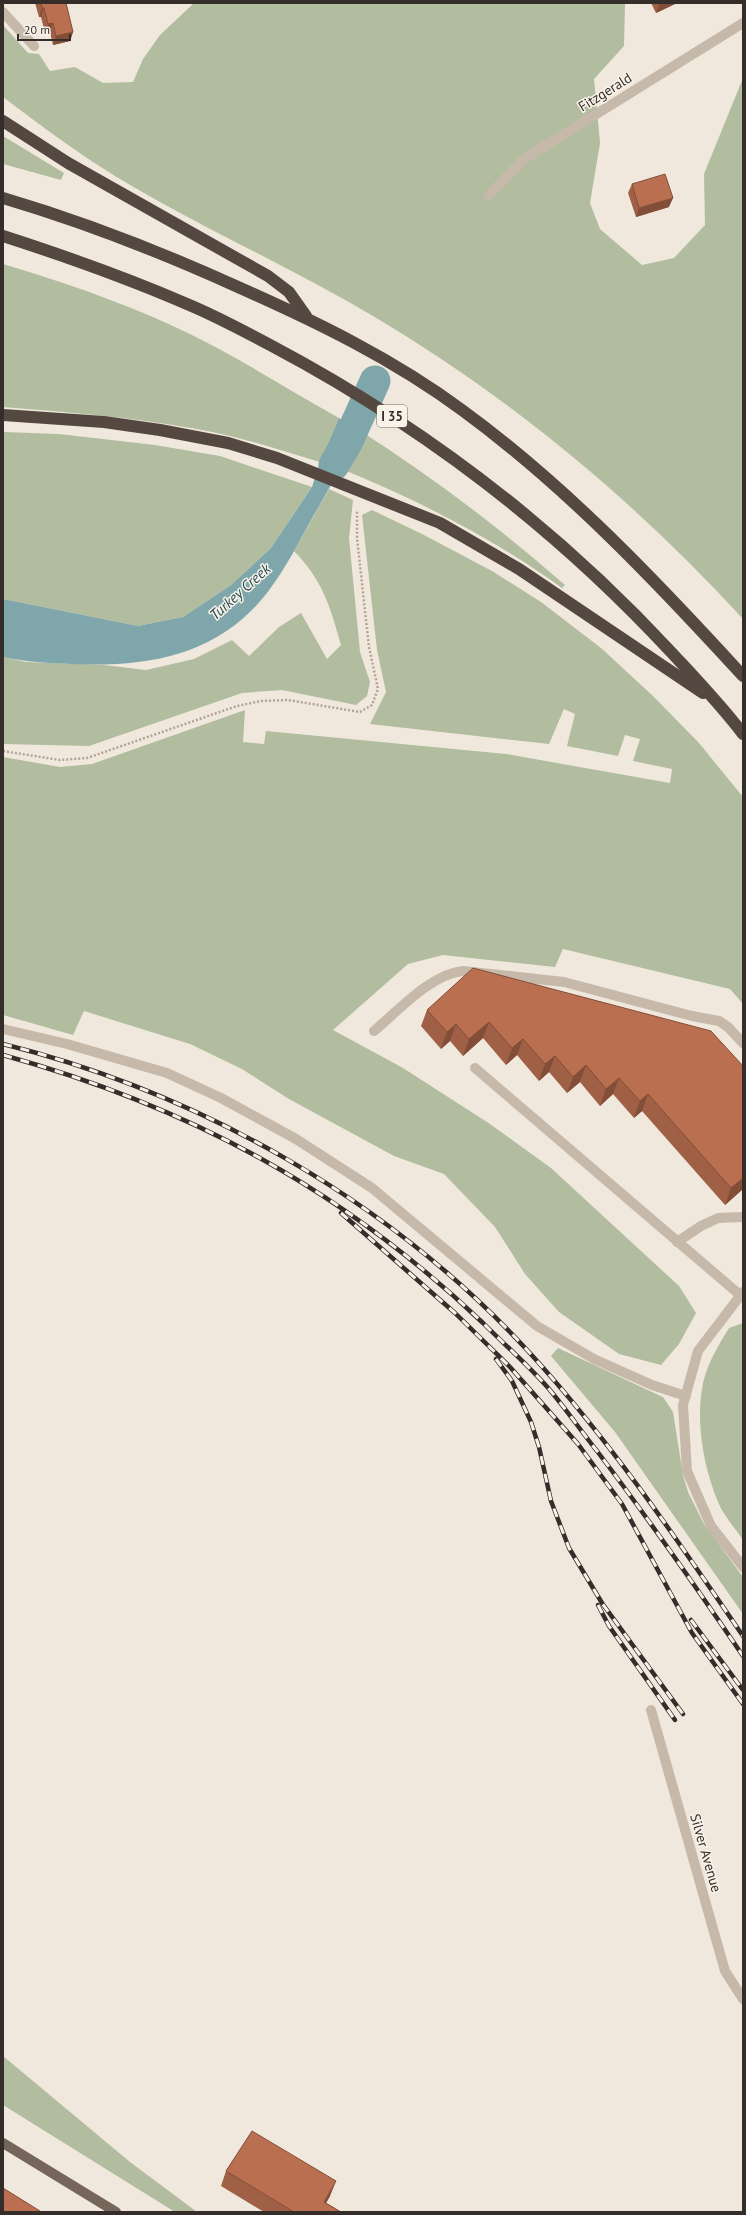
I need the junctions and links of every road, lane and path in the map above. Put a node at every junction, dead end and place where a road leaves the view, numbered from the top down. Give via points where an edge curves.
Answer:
1 (3, 12) edge
2 (743, 23) edge
3 (34, 46) dead end
4 (3, 121) edge
5 (489, 195) dead end
6 (3, 198) edge
7 (3, 236) edge
8 (307, 317) junction
9 (3, 415) edge
10 (357, 511) dead end
11 (743, 676) edge
12 (721, 706) junction
13 (743, 734) edge
14 (3, 751) edge
15 (3, 1029) edge
16 (374, 1031) dead end
17 (743, 1043) edge
18 (475, 1068) dead end
19 (743, 1217) edge
20 (677, 1242) junction
21 (741, 1294) edge
22 (686, 1396) junction
23 (743, 1567) edge
24 (651, 1710) dead end
25 (743, 1998) edge
26 (3, 2143) edge
27 (109, 2210) edge

1 - 3 street
2 - 5 street, Fitzgerald via 524,159
4 - 8 highway via 68,163 268,276 289,292
6 - 8 highway via 83,223 179,260
7 - 12 highway, I 35 via 120,276 188,304 314,368 387,413 456,460 535,520 585,563
8 - 11 highway via 367,348 461,409 517,452 609,536
9 - 12 highway via 104,422 228,443 277,458 440,523 519,569
10 - 14 path via 357,538 369,647 378,689 372,705 360,712 288,700 261,701 237,706 87,758 60,760
12 - 13 highway, I 35
15 - 22 street via 167,1073 296,1139 372,1188 537,1326 594,1359 652,1385
16 - 17 street via 435,981 452,972 464,971 564,982 719,1021
18 - 20 street
19 - 20 street via 718,1218
20 - 21 street
21 - 22 street via 698,1351
22 - 23 street via 683,1406 687,1471 710,1526
24 - 25 street, Silver Avenue via 724,1971
26 - 27 main road

